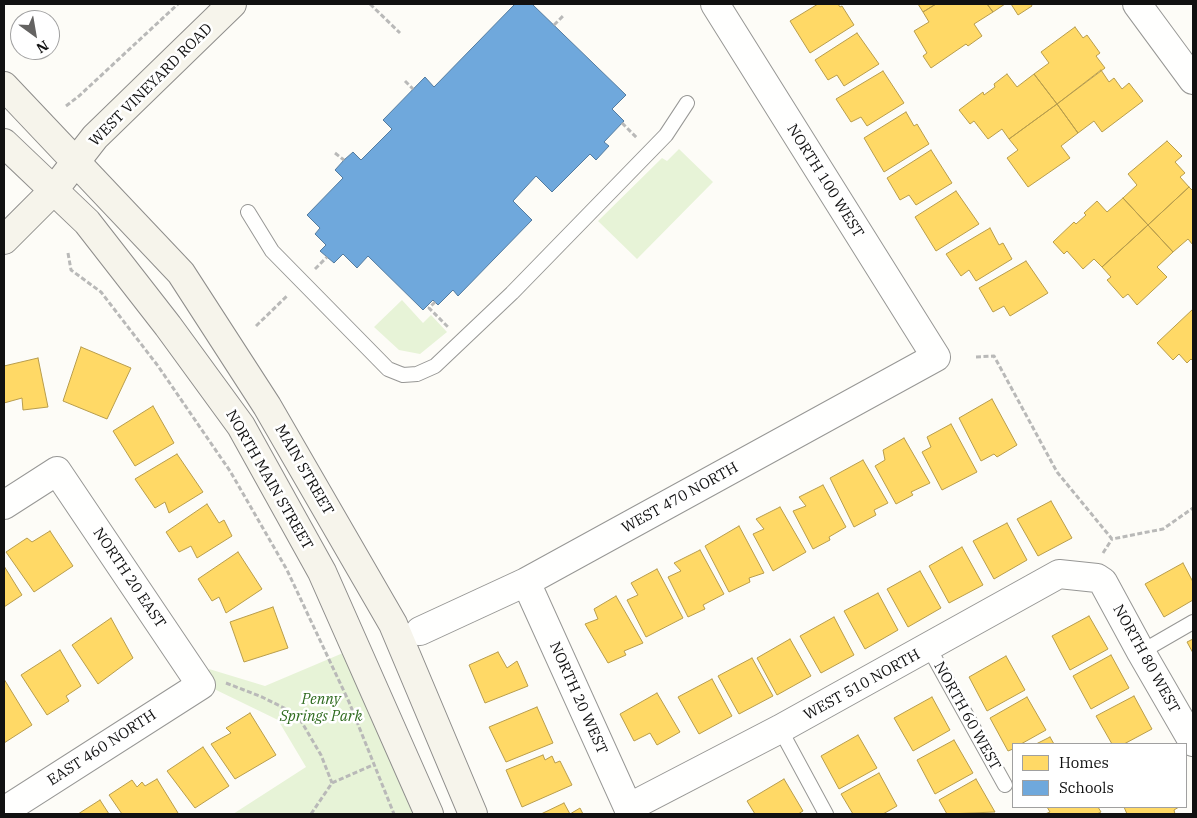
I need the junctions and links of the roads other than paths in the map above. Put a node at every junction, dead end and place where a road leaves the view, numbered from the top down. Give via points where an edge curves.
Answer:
1 (232, 4) edge
2 (715, 4) edge
3 (1136, 4) edge
4 (1193, 80) edge
5 (4, 86) edge
6 (687, 103) dead end
7 (4, 144) edge
8 (77, 162) junction
9 (53, 191) junction
10 (248, 212) dead end
11 (4, 240) edge
12 (936, 357) joint
13 (4, 505) edge
14 (1098, 568) joint
15 (526, 582) junction
16 (1193, 622) edge
17 (392, 624) junction
18 (420, 631) joint
19 (929, 648) junction
20 (1141, 652) junction
21 (210, 683) joint
22 (780, 729) junction
23 (1193, 742) edge
24 (1005, 785) dead end
25 (4, 811) edge
26 (629, 811) edge
27 (429, 814) edge
28 (474, 814) edge
29 (826, 814) edge

1 - 8 main road, WEST VINEYARD ROAD via 95,137
2 - 12 street, NORTH 100 WEST
3 - 4 street
5 - 8 main road
6 - 10 lane via 666,135 512,293 435,366 417,374 403,375 388,369 272,251
7 - 9 main road, NORTH MAIN STREET
8 - 9 main road, WEST VINEYARD ROAD
8 - 17 main road, MAIN STREET via 181,273 267,406
9 - 11 main road, WEST VINEYARD ROAD
9 - 27 main road, NORTH MAIN STREET via 87,222 241,426 322,572
12 - 15 street, WEST 470 NORTH
13 - 21 street, NORTH 20 EAST via 56,471
14 - 19 street, WEST 510 NORTH via 1059,574
14 - 20 street, NORTH 80 WEST
15 - 18 street, WEST 470 NORTH
15 - 26 street, NORTH 20 WEST
16 - 20 lane
17 - 18 lane
17 - 28 main road, MAIN STREET
19 - 22 street, WEST 510 NORTH
19 - 24 lane, NORTH 60 WEST
20 - 23 street, NORTH 80 WEST
21 - 25 street, EAST 460 NORTH
22 - 26 street, WEST 510 NORTH
22 - 29 lane

